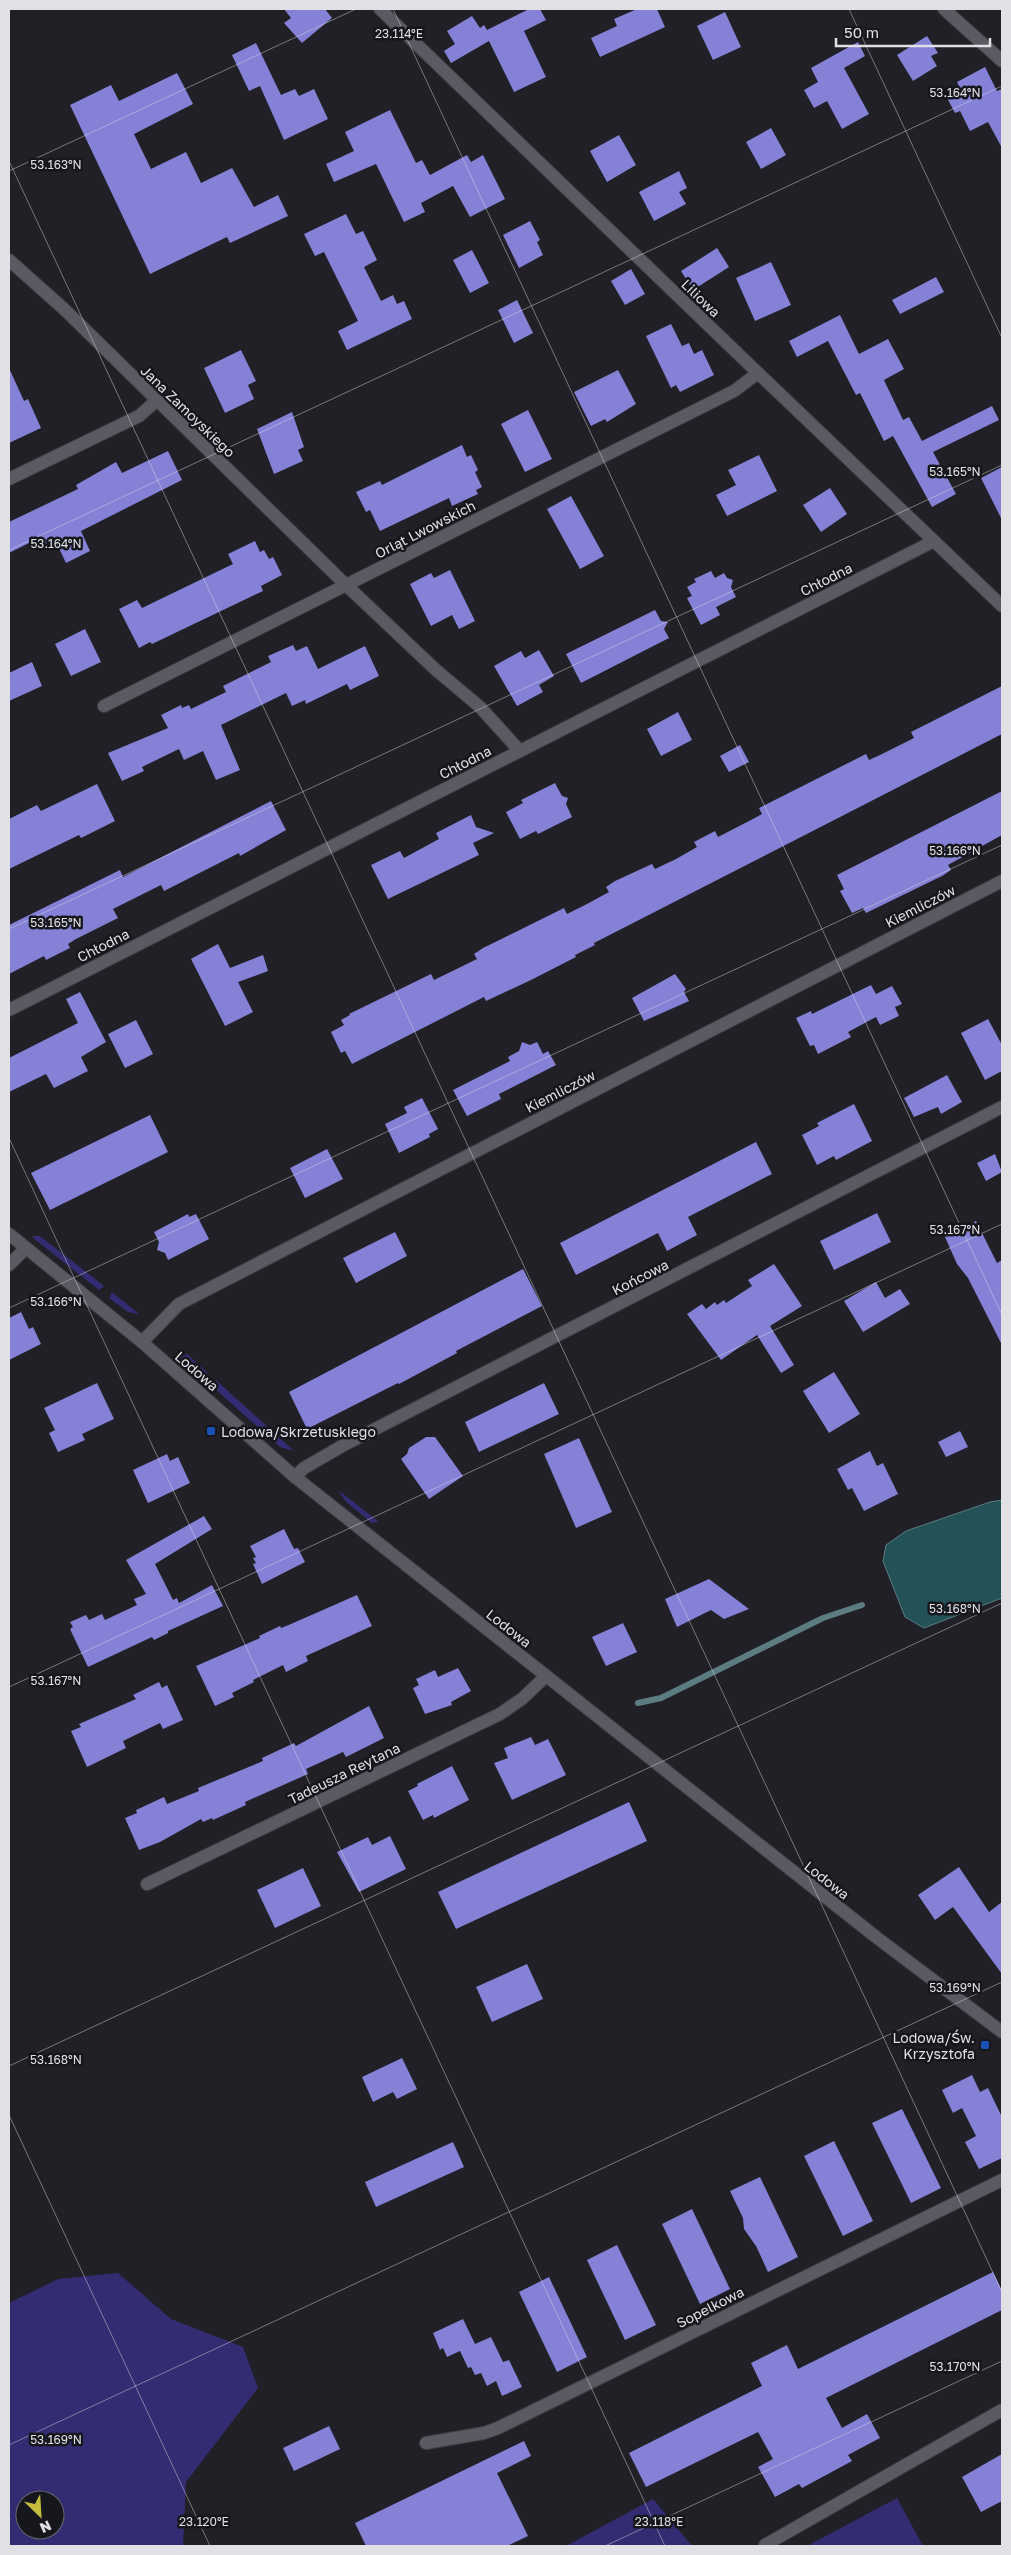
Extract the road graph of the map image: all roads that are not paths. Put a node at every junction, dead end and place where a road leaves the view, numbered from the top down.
1 (380, 9) edge
2 (944, 9) edge
3 (1002, 61) edge
4 (9, 260) edge
5 (758, 373) junction
6 (156, 401) junction
7 (9, 479) edge
8 (934, 541) junction
9 (346, 585) junction
10 (1002, 606) edge
11 (104, 706) dead end
12 (520, 751) junction
13 (1002, 881) edge
14 (9, 1010) edge
15 (1002, 1107) edge
16 (9, 1234) edge
17 (26, 1248) junction
18 (9, 1265) edge
19 (142, 1342) junction
20 (294, 1477) junction
21 (546, 1676) junction
22 (147, 1884) dead end
23 (1002, 2032) edge
24 (1002, 2180) edge
25 (1002, 2410) edge
26 (426, 2443) dead end
27 (765, 2545) dead end

1 - 5 street, Liliowa
2 - 3 street
4 - 6 street, Jana Zamoyskiego
5 - 8 street, Liliowa
5 - 9 street, Orląt Lwowskich
6 - 7 street
6 - 9 street, Jana Zamoyskiego
8 - 10 street, Liliowa
8 - 12 street, Chłodna
9 - 11 street, Orląt Lwowskich
9 - 12 street, Jana Zamoyskiego
12 - 14 street, Chłodna
13 - 19 street, Kiemliczów
15 - 20 street, Końcowa
16 - 17 street, Lodowa
17 - 18 street
17 - 19 street, Lodowa
19 - 20 street, Lodowa
20 - 21 street, Lodowa
21 - 22 street, Tadeusza Reytana
21 - 23 street, Lodowa
24 - 26 street, Sopelkowa
25 - 27 street

